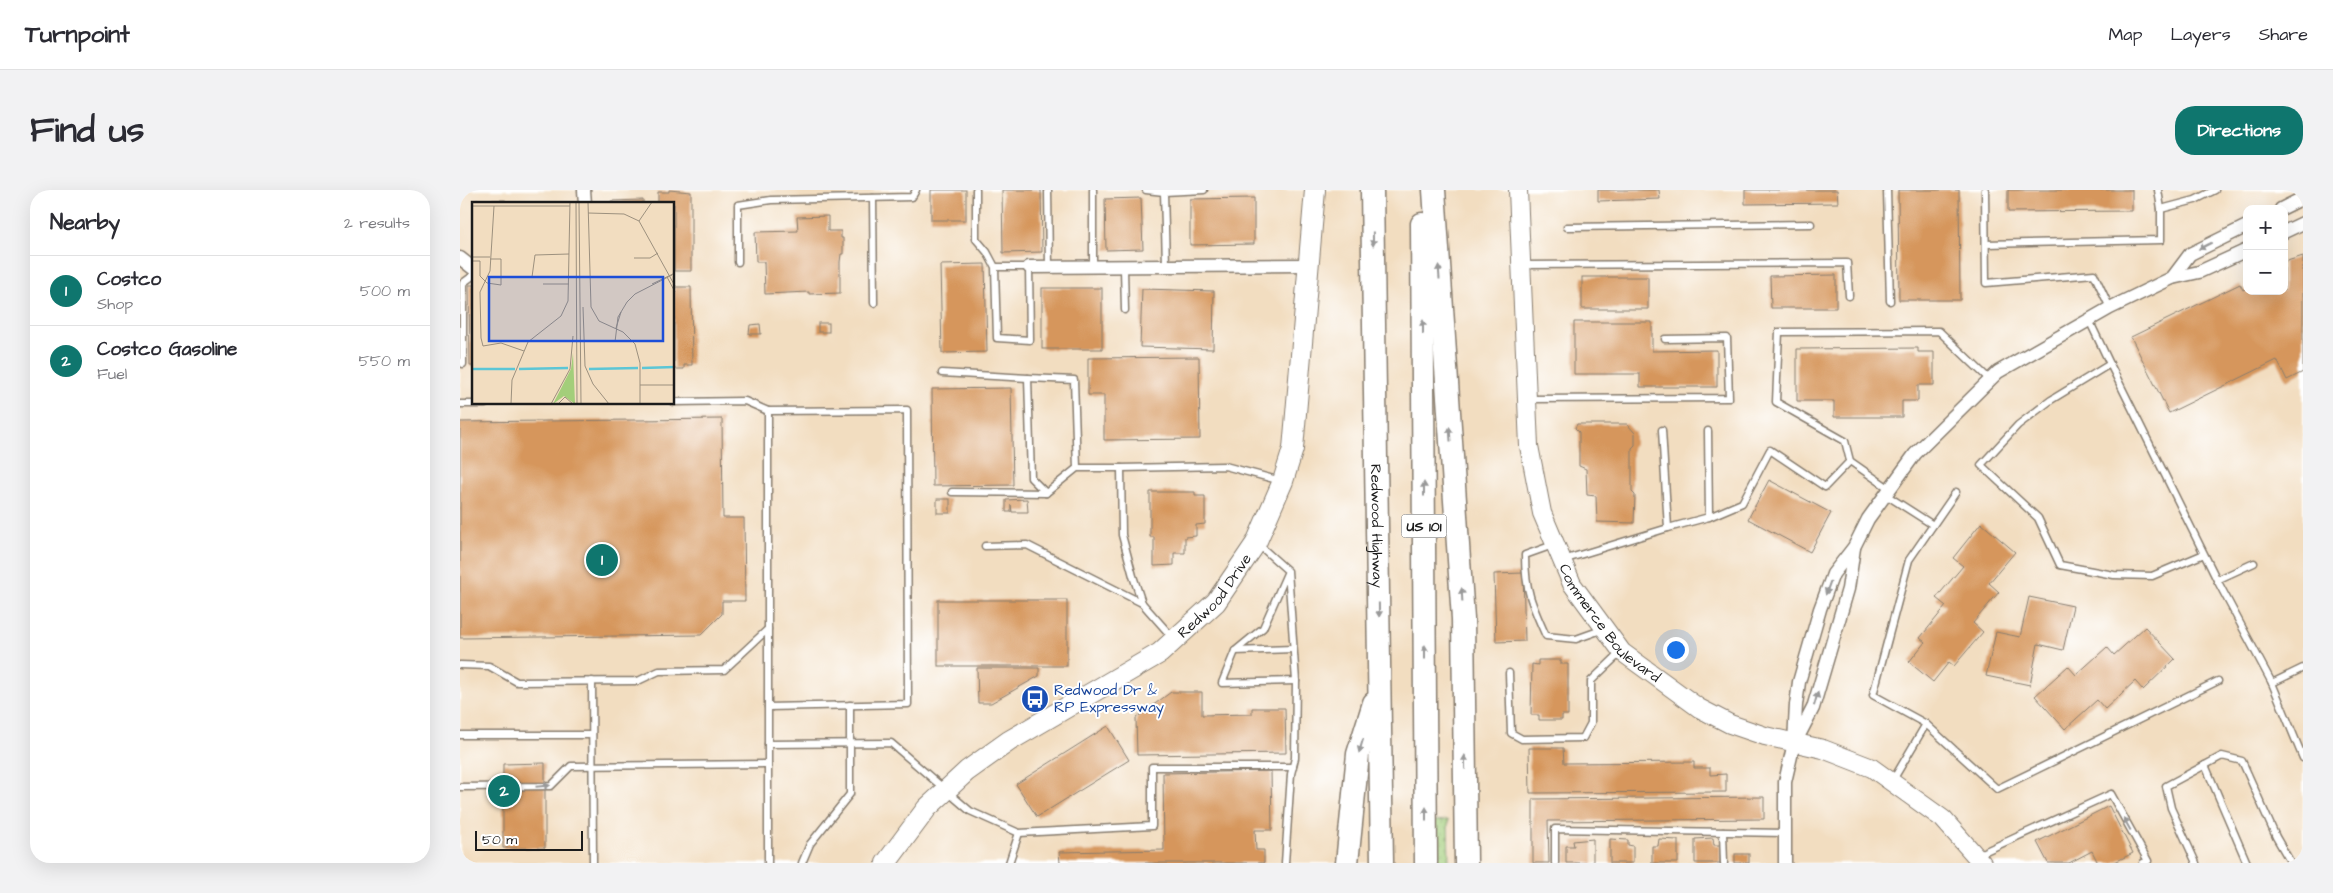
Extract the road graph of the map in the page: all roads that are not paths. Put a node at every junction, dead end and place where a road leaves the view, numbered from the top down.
1 (916, 190) edge
2 (976, 190) edge
3 (1048, 190) edge
4 (1093, 190) edge
5 (1146, 190) edge
6 (1204, 190) edge
7 (1315, 190) edge
8 (1372, 190) edge
9 (1422, 190) edge
10 (1434, 190) edge
11 (1518, 190) edge
12 (1887, 190) edge
13 (1985, 190) edge
14 (2158, 190) edge
15 (2214, 190) edge
16 (1164, 192) junction
17 (874, 198) junction
18 (2303, 198) edge
19 (2288, 206) edge
20 (2161, 209) junction
21 (2303, 223) edge
22 (1811, 224) dead end
23 (1567, 227) dead end
24 (2243, 228) edge
25 (2288, 230) edge
26 (1986, 244) junction
27 (2243, 252) edge
28 (460, 258) edge
29 (738, 262) dead end
30 (1166, 264) junction
31 (1308, 264) junction
32 (1521, 265) junction
33 (472, 267) edge
34 (995, 267) junction
35 (1029, 267) junction
36 (1049, 267) junction
37 (1093, 267) junction
38 (1124, 268) junction
39 (472, 276) edge
40 (2172, 278) junction
41 (1849, 296) dead end
42 (1890, 301) dead end
43 (874, 303) dead end
44 (2110, 308) junction
45 (1125, 310) dead end
46 (2089, 320) junction
47 (1665, 339) dead end
48 (463, 364) dead end
49 (2110, 364) junction
50 (942, 372) dead end
51 (1028, 378) junction
52 (1990, 380) junction
53 (1527, 399) junction
54 (675, 402) edge
55 (768, 411) junction
56 (1662, 430) dead end
57 (1708, 431) dead end
58 (1850, 461) junction
59 (1077, 468) junction
60 (1121, 468) junction
61 (1283, 481) junction
62 (952, 492) dead end
63 (1888, 492) junction
64 (1956, 492) dead end
65 (1046, 493) junction
66 (1709, 517) junction
67 (1934, 525) junction
68 (1668, 528) junction
69 (1256, 542) junction
70 (985, 546) dead end
71 (1854, 547) junction
72 (1558, 552) junction
73 (2204, 554) junction
74 (2254, 563) dead end
75 (1288, 571) junction
76 (2217, 580) junction
77 (1142, 603) junction
78 (1605, 628) junction
79 (768, 629) junction
80 (1175, 640) junction
81 (1293, 649) junction
82 (1235, 651) junction
83 (1622, 652) junction
84 (460, 666) edge
85 (2303, 668) edge
86 (1509, 673) dead end
87 (592, 681) junction
88 (1296, 681) junction
89 (2218, 681) dead end
90 (1381, 683) junction
91 (2272, 683) junction
92 (850, 705) junction
93 (768, 707) junction
94 (1926, 724) junction
95 (460, 735) edge
96 (592, 735) junction
97 (1794, 743) junction
98 (768, 744) junction
99 (850, 744) junction
100 (2303, 758) edge
101 (768, 764) junction
102 (2205, 765) junction
103 (593, 766) junction
104 (1293, 767) junction
105 (1892, 781) junction
106 (460, 787) edge
107 (947, 790) junction
108 (1723, 832) junction
109 (1018, 833) junction
110 (1785, 833) junction
111 (1979, 859) edge
112 (593, 863) edge
113 (768, 863) edge
114 (802, 863) edge
115 (886, 863) edge
116 (1009, 863) edge
117 (1285, 863) edge
118 (1346, 863) edge
119 (1382, 863) edge
120 (1426, 863) edge
121 (1466, 863) edge
122 (1555, 863) edge
123 (1724, 863) edge
124 (1786, 863) edge
125 (2143, 863) edge
126 (2196, 863) edge
127 (2247, 863) edge
128 (2290, 863) edge

1 - 17 lane
2 - 34 lane
3 - 36 lane
4 - 37 lane
5 - 16 lane
6 - 16 lane
7 - 31 main road, Redwood Drive
8 -> 90 highway, Redwood Highway
120 -> 9 highway, US 101
121 -> 10 highway
11 - 32 street, Commerce Boulevard
12 - 42 lane
13 - 26 lane
14 - 20 lane
15 - 20 lane
16 - 30 lane
17 - 29 lane
17 - 43 lane
18 - 19 street
20 - 26 lane
21 - 25 street
22 - 23 lane
24 -> 40 street
26 - 44 lane
27 - 40 street
28 - 33 street
30 - 31 street
30 - 38 street
31 - 61 main road, Redwood Drive
32 - 41 lane
32 - 53 street, Commerce Boulevard
34 - 35 lane
34 - 35 lane
35 - 36 street
36 - 37 street
37 - 38 street
38 - 45 lane
39 - 48 lane
40 - 44 street
44 - 46 street
46 - 49 lane
46 - 52 street
47 - 53 lane
49 - 73 lane
49 - 73 lane
50 - 51 lane
51 - 59 lane
51 - 65 lane
52 - 58 lane
52 - 63 street
53 - 72 street, Commerce Boulevard
54 - 55 lane
55 - 79 lane
55 - 92 lane
56 - 68 lane
57 - 66 lane
58 - 63 lane
58 - 66 lane
59 - 60 lane
59 - 65 lane
60 - 61 lane
60 - 77 lane
61 - 69 main road, Redwood Drive
62 - 65 lane
63 - 67 lane
63 - 71 street
64 - 67 lane
66 - 68 lane
67 - 94 lane
68 - 72 lane
69 - 75 lane
69 - 80 main road, Redwood Drive
70 - 77 lane
97 -> 71 street
71 -> 97 street
72 - 78 street, Commerce Boulevard
72 - 78 lane
73 - 76 lane
74 - 76 lane
75 - 81 lane
75 - 82 lane
76 - 91 lane
77 - 80 lane
78 - 83 street, Commerce Boulevard
79 - 87 lane
79 - 93 lane
80 - 107 main road, Redwood Drive
81 - 82 lane
81 - 88 lane
82 - 88 lane
83 - 86 lane
83 - 97 street, Commerce Boulevard
84 - 87 lane
85 - 91 lane
87 - 96 lane
88 - 104 lane
89 - 94 lane
90 -> 118 highway
90 - 119 highway, Redwood Highway
91 - 100 lane
92 - 93 lane
92 - 99 lane
93 - 98 lane
94 - 105 lane
95 - 96 lane
96 - 103 lane
97 - 105 street, Commerce Boulevard
97 - 110 street
98 - 99 lane
98 - 101 lane
99 - 107 lane
99 - 114 lane
101 - 103 lane
101 - 113 lane
102 - 126 lane
102 - 127 lane
102 - 128 lane
106 -> 103 lane
103 - 112 lane
104 - 109 lane
104 - 117 lane
105 - 111 street, Commerce Boulevard
107 - 109 lane
107 - 115 main road, Redwood Drive
108 - 110 lane
108 - 122 lane
108 - 123 lane
109 - 116 lane
110 - 124 street
125 -> 111 lane

